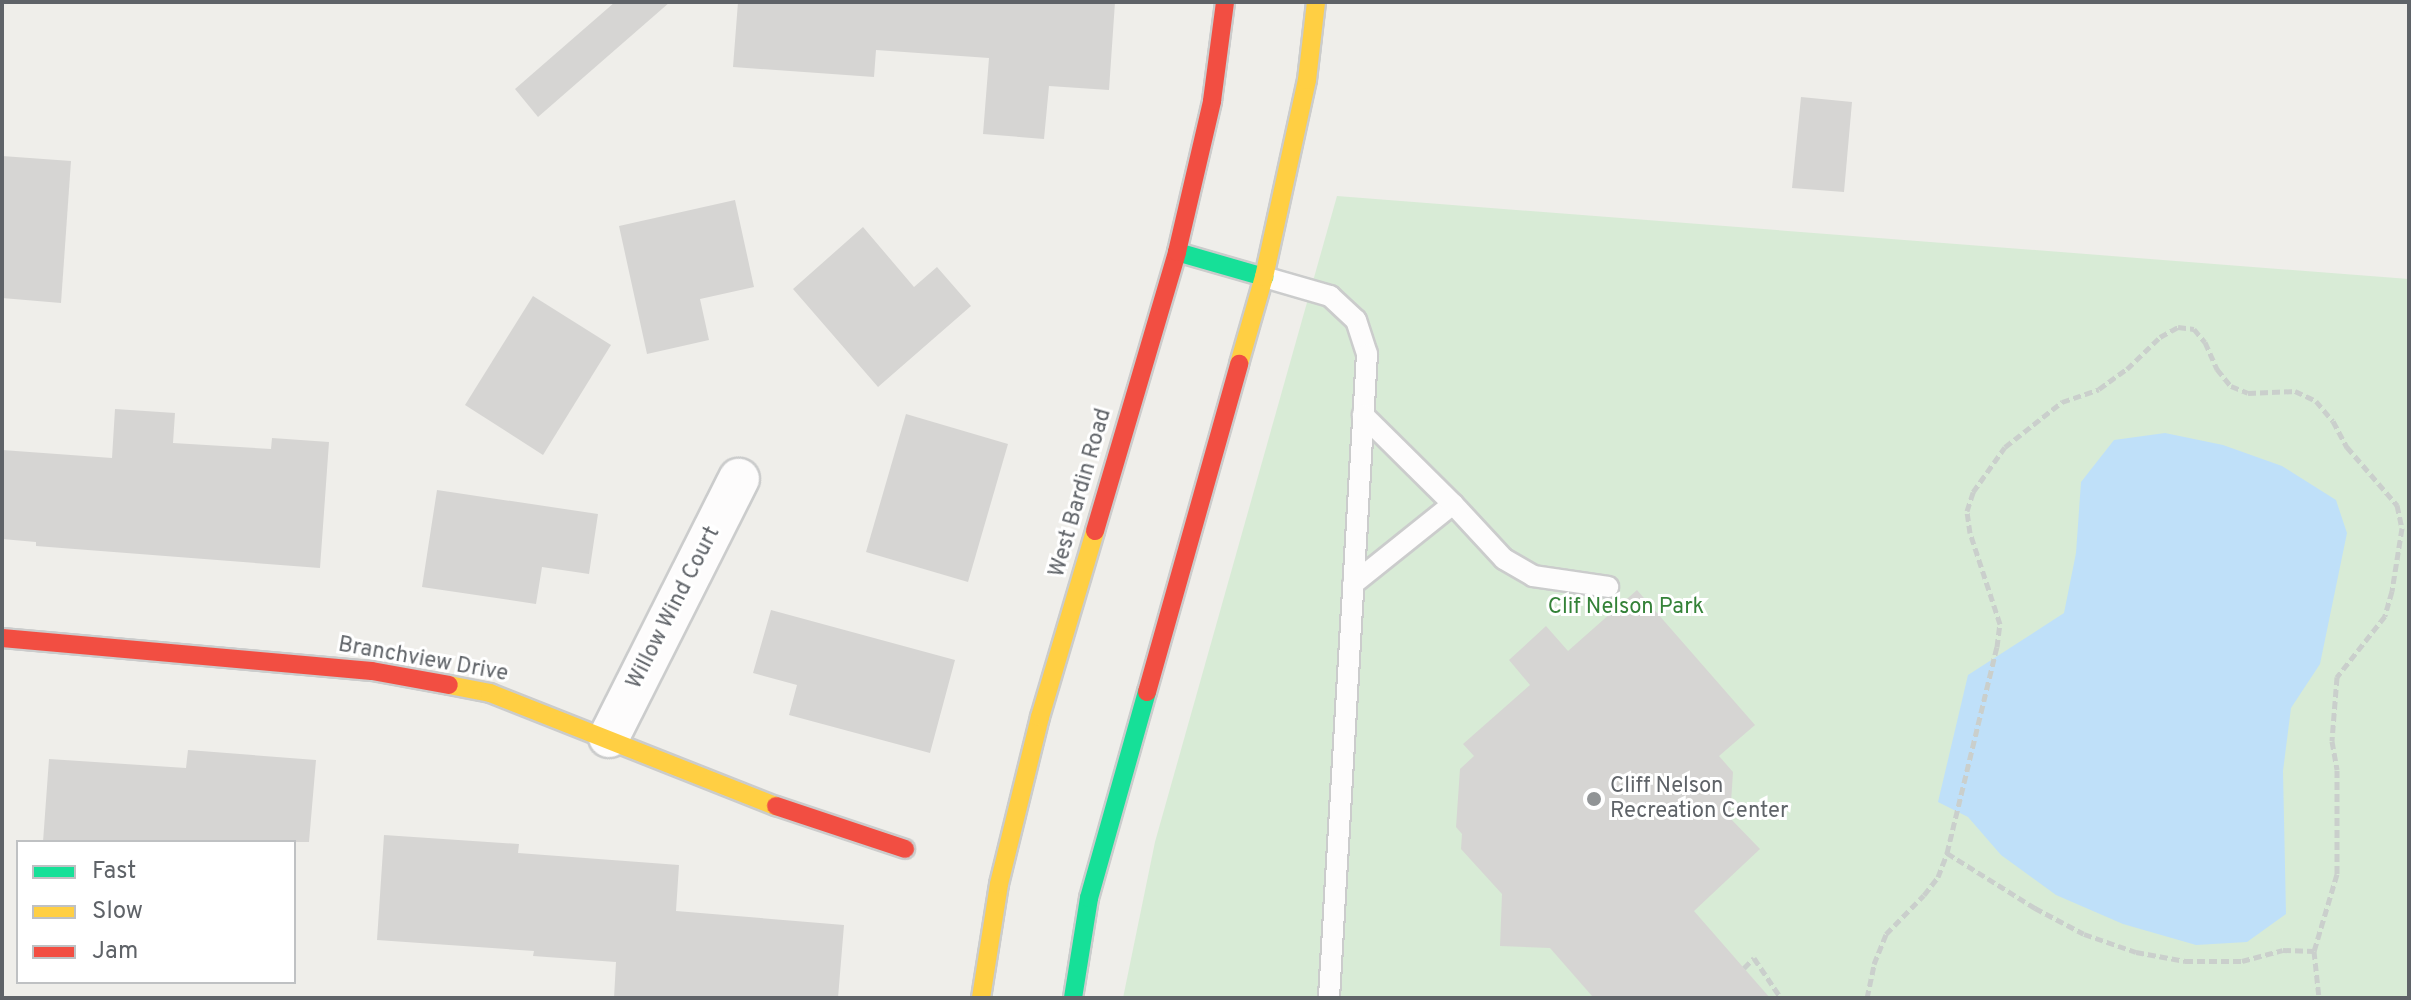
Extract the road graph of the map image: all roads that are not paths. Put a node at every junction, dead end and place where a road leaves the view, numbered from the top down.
1 (1225, 2) edge
2 (1316, 2) edge
3 (1177, 252) junction
4 (1264, 277) junction
5 (1363, 415) junction
6 (739, 479) dead end
7 (1453, 504) junction
8 (1353, 584) junction
9 (1608, 587) dead end
10 (2, 638) edge
11 (609, 737) junction
12 (905, 849) dead end
13 (981, 998) edge
14 (1073, 998) edge
15 (1329, 998) edge

1 - 3 street, West Bardin Road
2 - 4 street
3 - 4 street
3 - 13 street, West Bardin Road
4 - 5 lane
4 - 14 street
5 - 7 lane
5 - 8 lane
6 - 11 street, Willow Wind Court
7 - 8 lane
7 - 9 lane
8 - 15 lane
10 - 11 street, Branchview Drive
11 - 12 street, Branchview Drive

